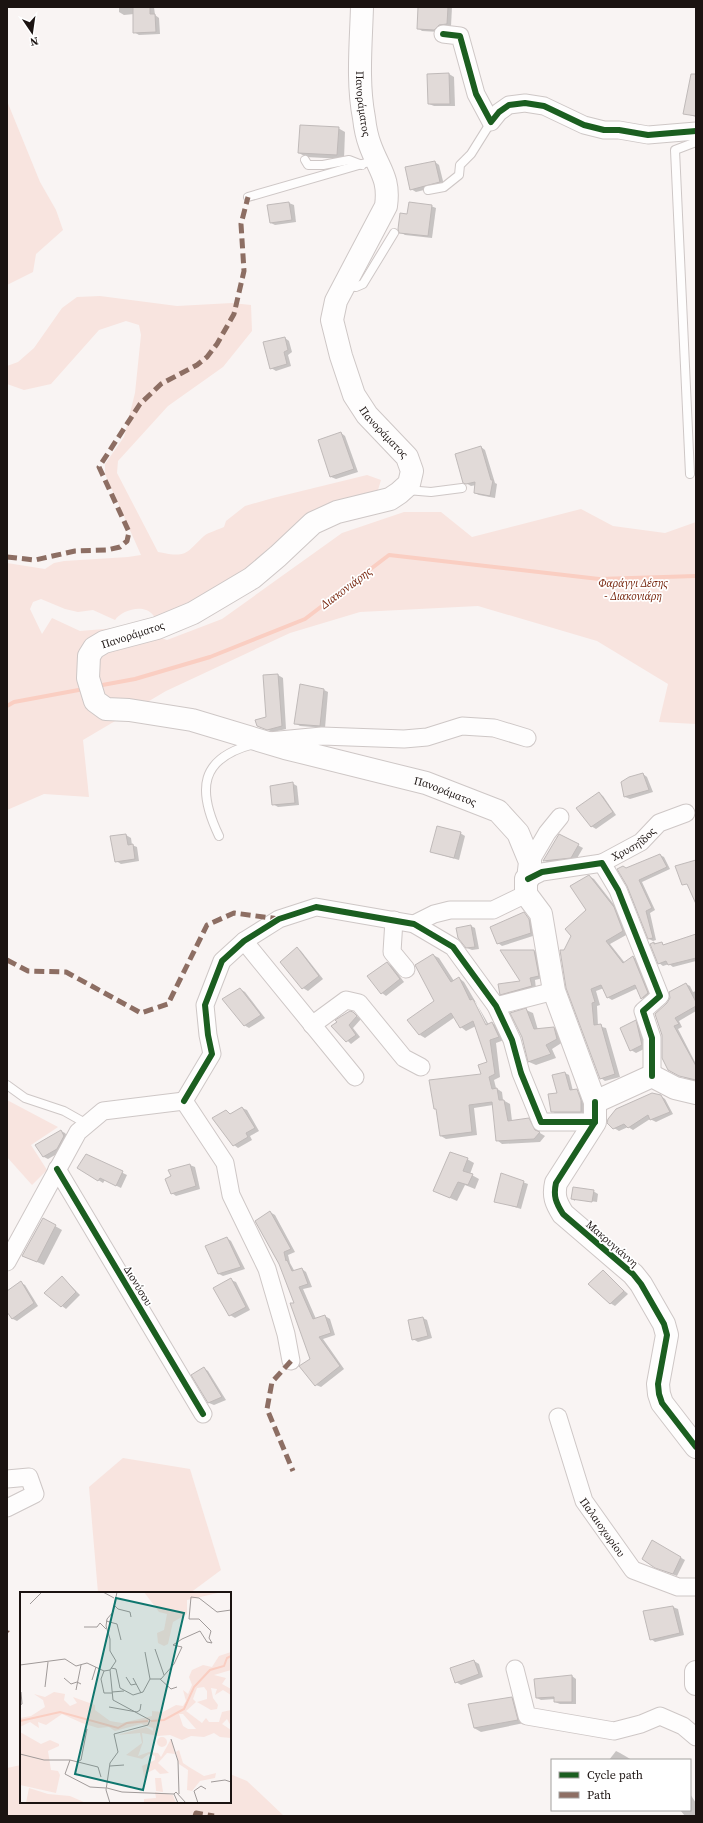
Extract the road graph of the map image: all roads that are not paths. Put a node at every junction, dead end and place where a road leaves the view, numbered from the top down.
1 (362, 7) edge
2 (443, 34) dead end
3 (491, 122) junction
4 (696, 131) edge
5 (696, 142) edge
6 (305, 160) dead end
7 (369, 162) junction
8 (428, 190) dead end
9 (248, 197) dead end
10 (394, 233) dead end
11 (344, 285) junction
12 (690, 474) dead end
13 (462, 488) dead end
14 (404, 490) junction
15 (527, 738) dead end
16 (265, 742) junction
17 (686, 813) dead end
18 (560, 817) dead end
19 (219, 836) dead end
20 (602, 863) junction
21 (528, 878) junction
22 (394, 920) junction
23 (414, 924) junction
24 (244, 941) junction
25 (406, 969) dead end
26 (554, 991) junction
27 (496, 1006) junction
28 (312, 1025) junction
29 (422, 1067) dead end
30 (652, 1076) junction
31 (355, 1077) dead end
32 (7, 1085) edge
33 (696, 1093) edge
34 (184, 1101) junction
35 (595, 1112) junction
36 (87, 1124) junction
37 (57, 1169) junction
38 (7, 1262) edge
39 (290, 1361) dead end
40 (203, 1414) dead end
41 (558, 1417) dead end
42 (696, 1447) edge
43 (7, 1479) edge
44 (7, 1508) edge
45 (696, 1587) edge
46 (514, 1669) dead end
47 (696, 1672) edge
48 (696, 1684) edge
49 (696, 1737) edge

1 - 7 main road, Πανοράματος
2 - 3 street
3 - 4 street
3 - 8 lane
5 - 12 lane
6 - 7 lane
7 - 9 lane
7 - 11 main road, Πανοράματος
10 - 11 lane
11 - 14 main road, Πανοράματος
13 - 14 lane
14 - 16 main road, Πανοράματος
15 - 16 street
16 - 19 lane
16 - 21 main road, Πανοράματος
17 - 20 street, Χρυσηΐδος
18 - 21 street
20 - 21 street, Χρυσηΐδος
20 - 30 street
21 - 23 street, Χρυσηΐδος
21 - 26 main road, Πανοράματος
22 - 23 street
22 - 24 street
22 - 25 street
23 - 27 street
24 - 28 street
24 - 34 street
26 - 27 street
26 - 35 main road, Πανοράματος
27 - 35 street
28 - 29 street
28 - 31 street
30 - 33 main road
30 - 35 main road
32 - 36 lane
34 - 36 street
34 - 39 street
35 - 42 main road, Μακρυγιάννη
36 - 37 street
37 - 38 street
37 - 40 street, Διονύσου
41 - 45 street, Παλαιοχωρίου
43 - 44 street
46 - 49 street
47 - 48 main road

